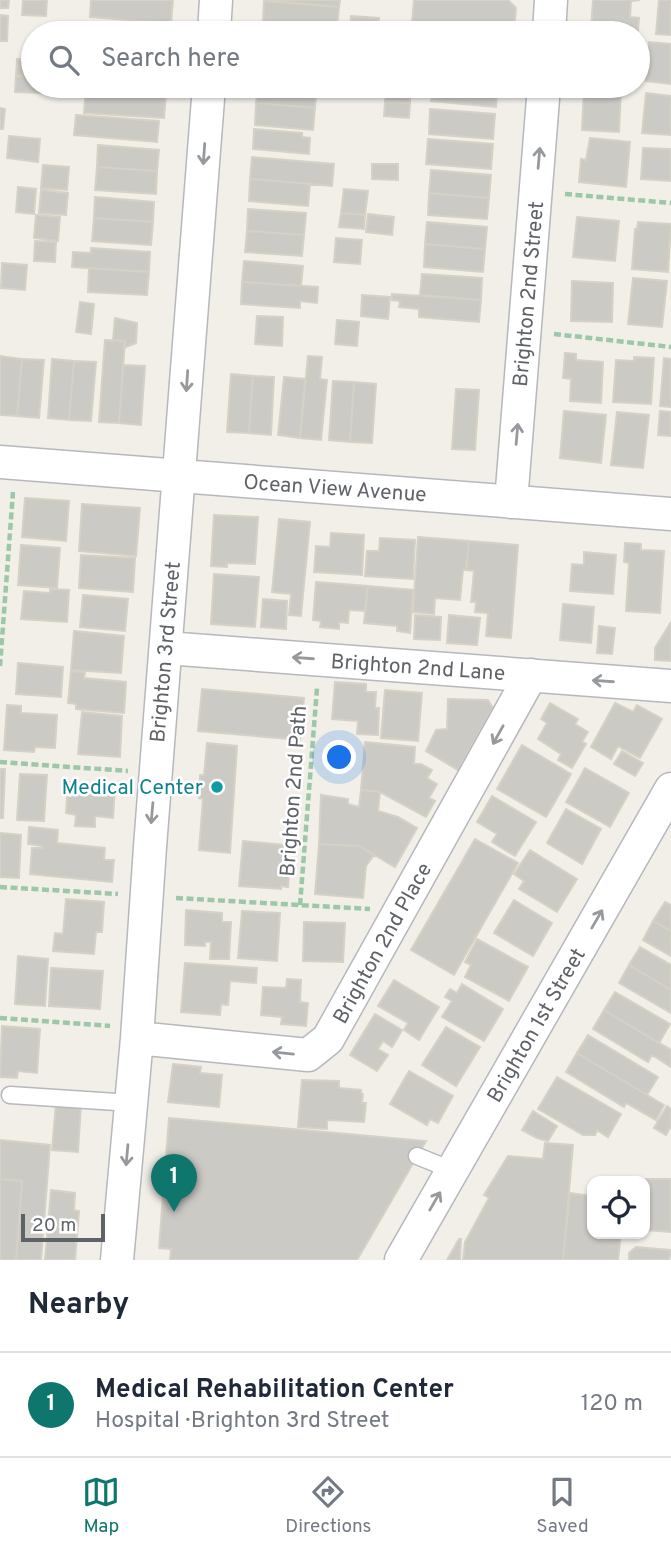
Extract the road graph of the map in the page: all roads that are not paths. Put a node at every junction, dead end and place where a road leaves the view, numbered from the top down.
1 (216, 0) edge
2 (551, 0) edge
3 (215, 21) edge
4 (549, 21) edge
5 (208, 98) edge
6 (543, 98) edge
7 (6, 475) edge
8 (179, 476) junction
9 (511, 502) junction
10 (671, 514) edge
11 (166, 648) junction
12 (531, 676) junction
13 (671, 686) edge
14 (671, 789) edge
15 (124, 1032) junction
16 (10, 1095) dead end
17 (132, 1103) junction
18 (416, 1156) dead end
19 (452, 1170) junction
20 (117, 1260) edge
21 (401, 1260) edge

1 - 3 street
2 - 4 street
5 -> 8 street, Brighton 3rd Street
9 -> 6 street, Brighton 2nd Street
7 - 8 street, Ocean View Avenue
8 - 9 street, Ocean View Avenue
8 - 11 street, Brighton 3rd Street
9 - 10 street, Ocean View Avenue
12 -> 11 street, Brighton 2nd Lane
11 -> 15 street, Brighton 3rd Street
13 -> 12 street, Brighton 2nd Lane
12 -> 15 street, Brighton 2nd Place
19 -> 14 street, Brighton 1st Street
15 - 17 street, Brighton 3rd Street
16 - 17 lane
17 -> 20 street, Brighton 3rd Street
18 - 19 lane
21 -> 19 street, Brighton 1st Street

